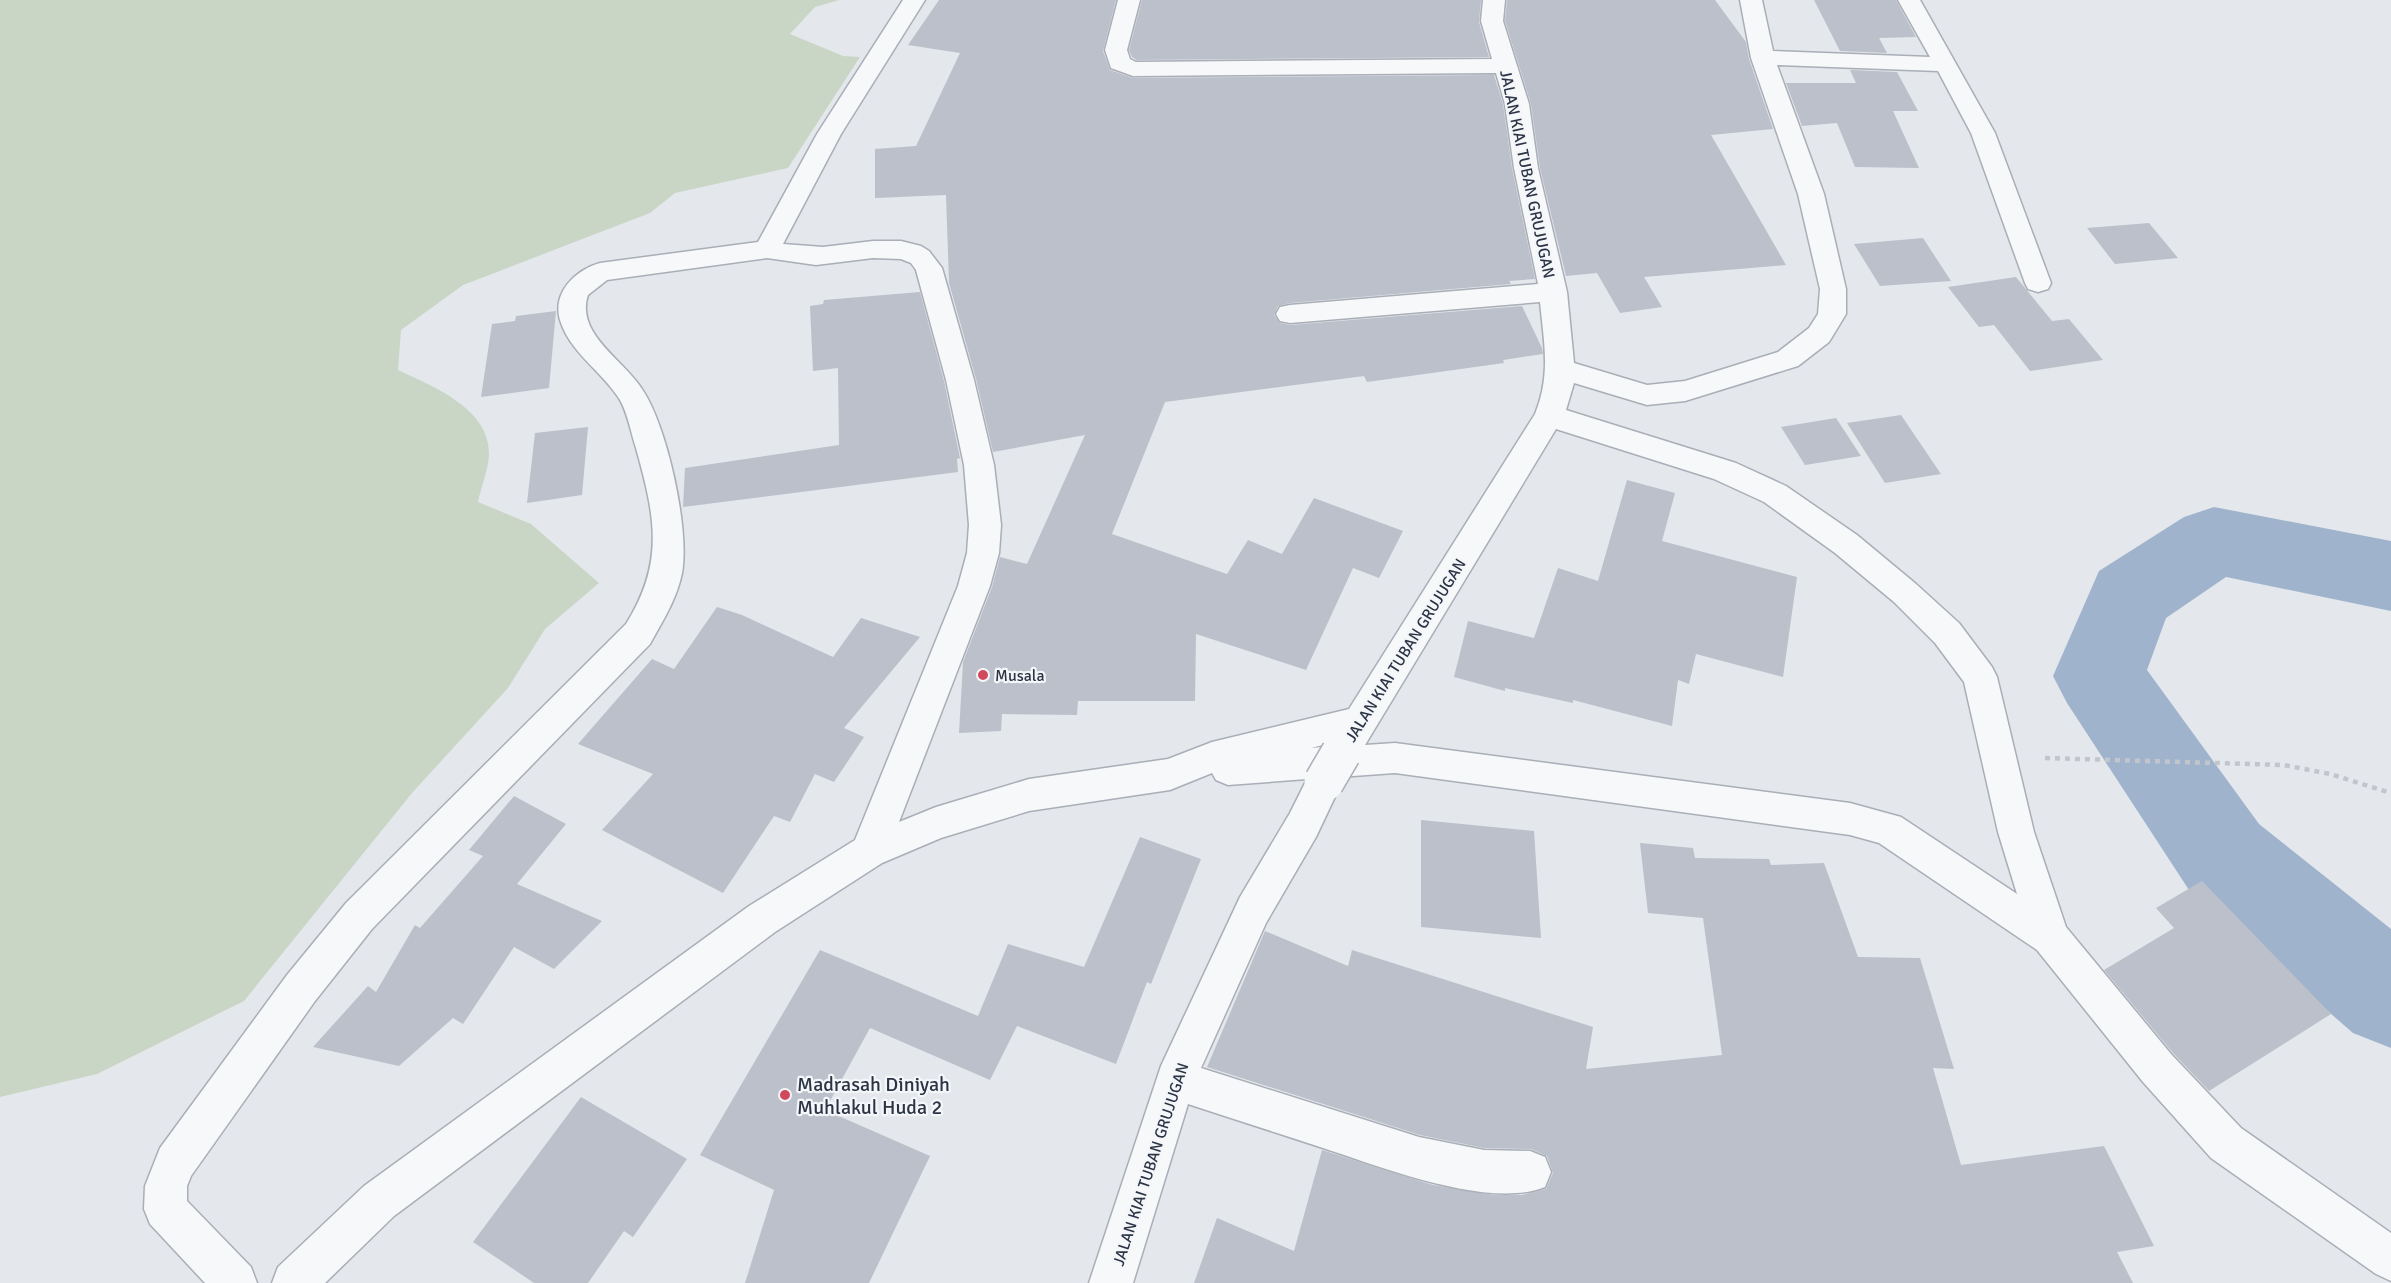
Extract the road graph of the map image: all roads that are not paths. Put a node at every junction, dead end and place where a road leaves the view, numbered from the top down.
1 (914, 0) edge
2 (1129, 0) edge
3 (1494, 0) edge
4 (1751, 0) edge
5 (1909, 0) edge
6 (1763, 58) junction
7 (1946, 64) junction
8 (1506, 66) junction
9 (767, 249) junction
10 (2038, 283) dead end
11 (1553, 292) junction
12 (1290, 314) dead end
13 (1561, 369) junction
14 (1549, 416) junction
15 (1353, 735) junction
16 (1170, 774) junction
17 (869, 851) junction
18 (2050, 937) junction
19 (1176, 1080) junction
20 (1530, 1172) dead end
21 (2391, 1259) edge
22 (234, 1283) edge
23 (294, 1283) edge
24 (1111, 1283) edge

1 - 9 street
2 - 8 street
3 - 8 street, JALAN KIAI TUBAN GRUJUGAN
4 - 6 street
5 - 7 street
6 - 7 street
6 - 13 street
7 - 10 street
8 - 11 street, JALAN KIAI TUBAN GRUJUGAN
9 - 17 street
9 - 22 street
11 - 12 street
11 - 13 street, JALAN KIAI TUBAN GRUJUGAN
13 - 14 street, JALAN KIAI TUBAN GRUJUGAN
14 - 15 street, JALAN KIAI TUBAN GRUJUGAN
14 - 18 street
15 - 16 street
15 - 19 street, JALAN KIAI TUBAN GRUJUGAN, bridge
16 - 17 street
16 - 18 street
17 - 23 street
18 - 21 street
19 - 20 street
19 - 24 street, JALAN KIAI TUBAN GRUJUGAN

